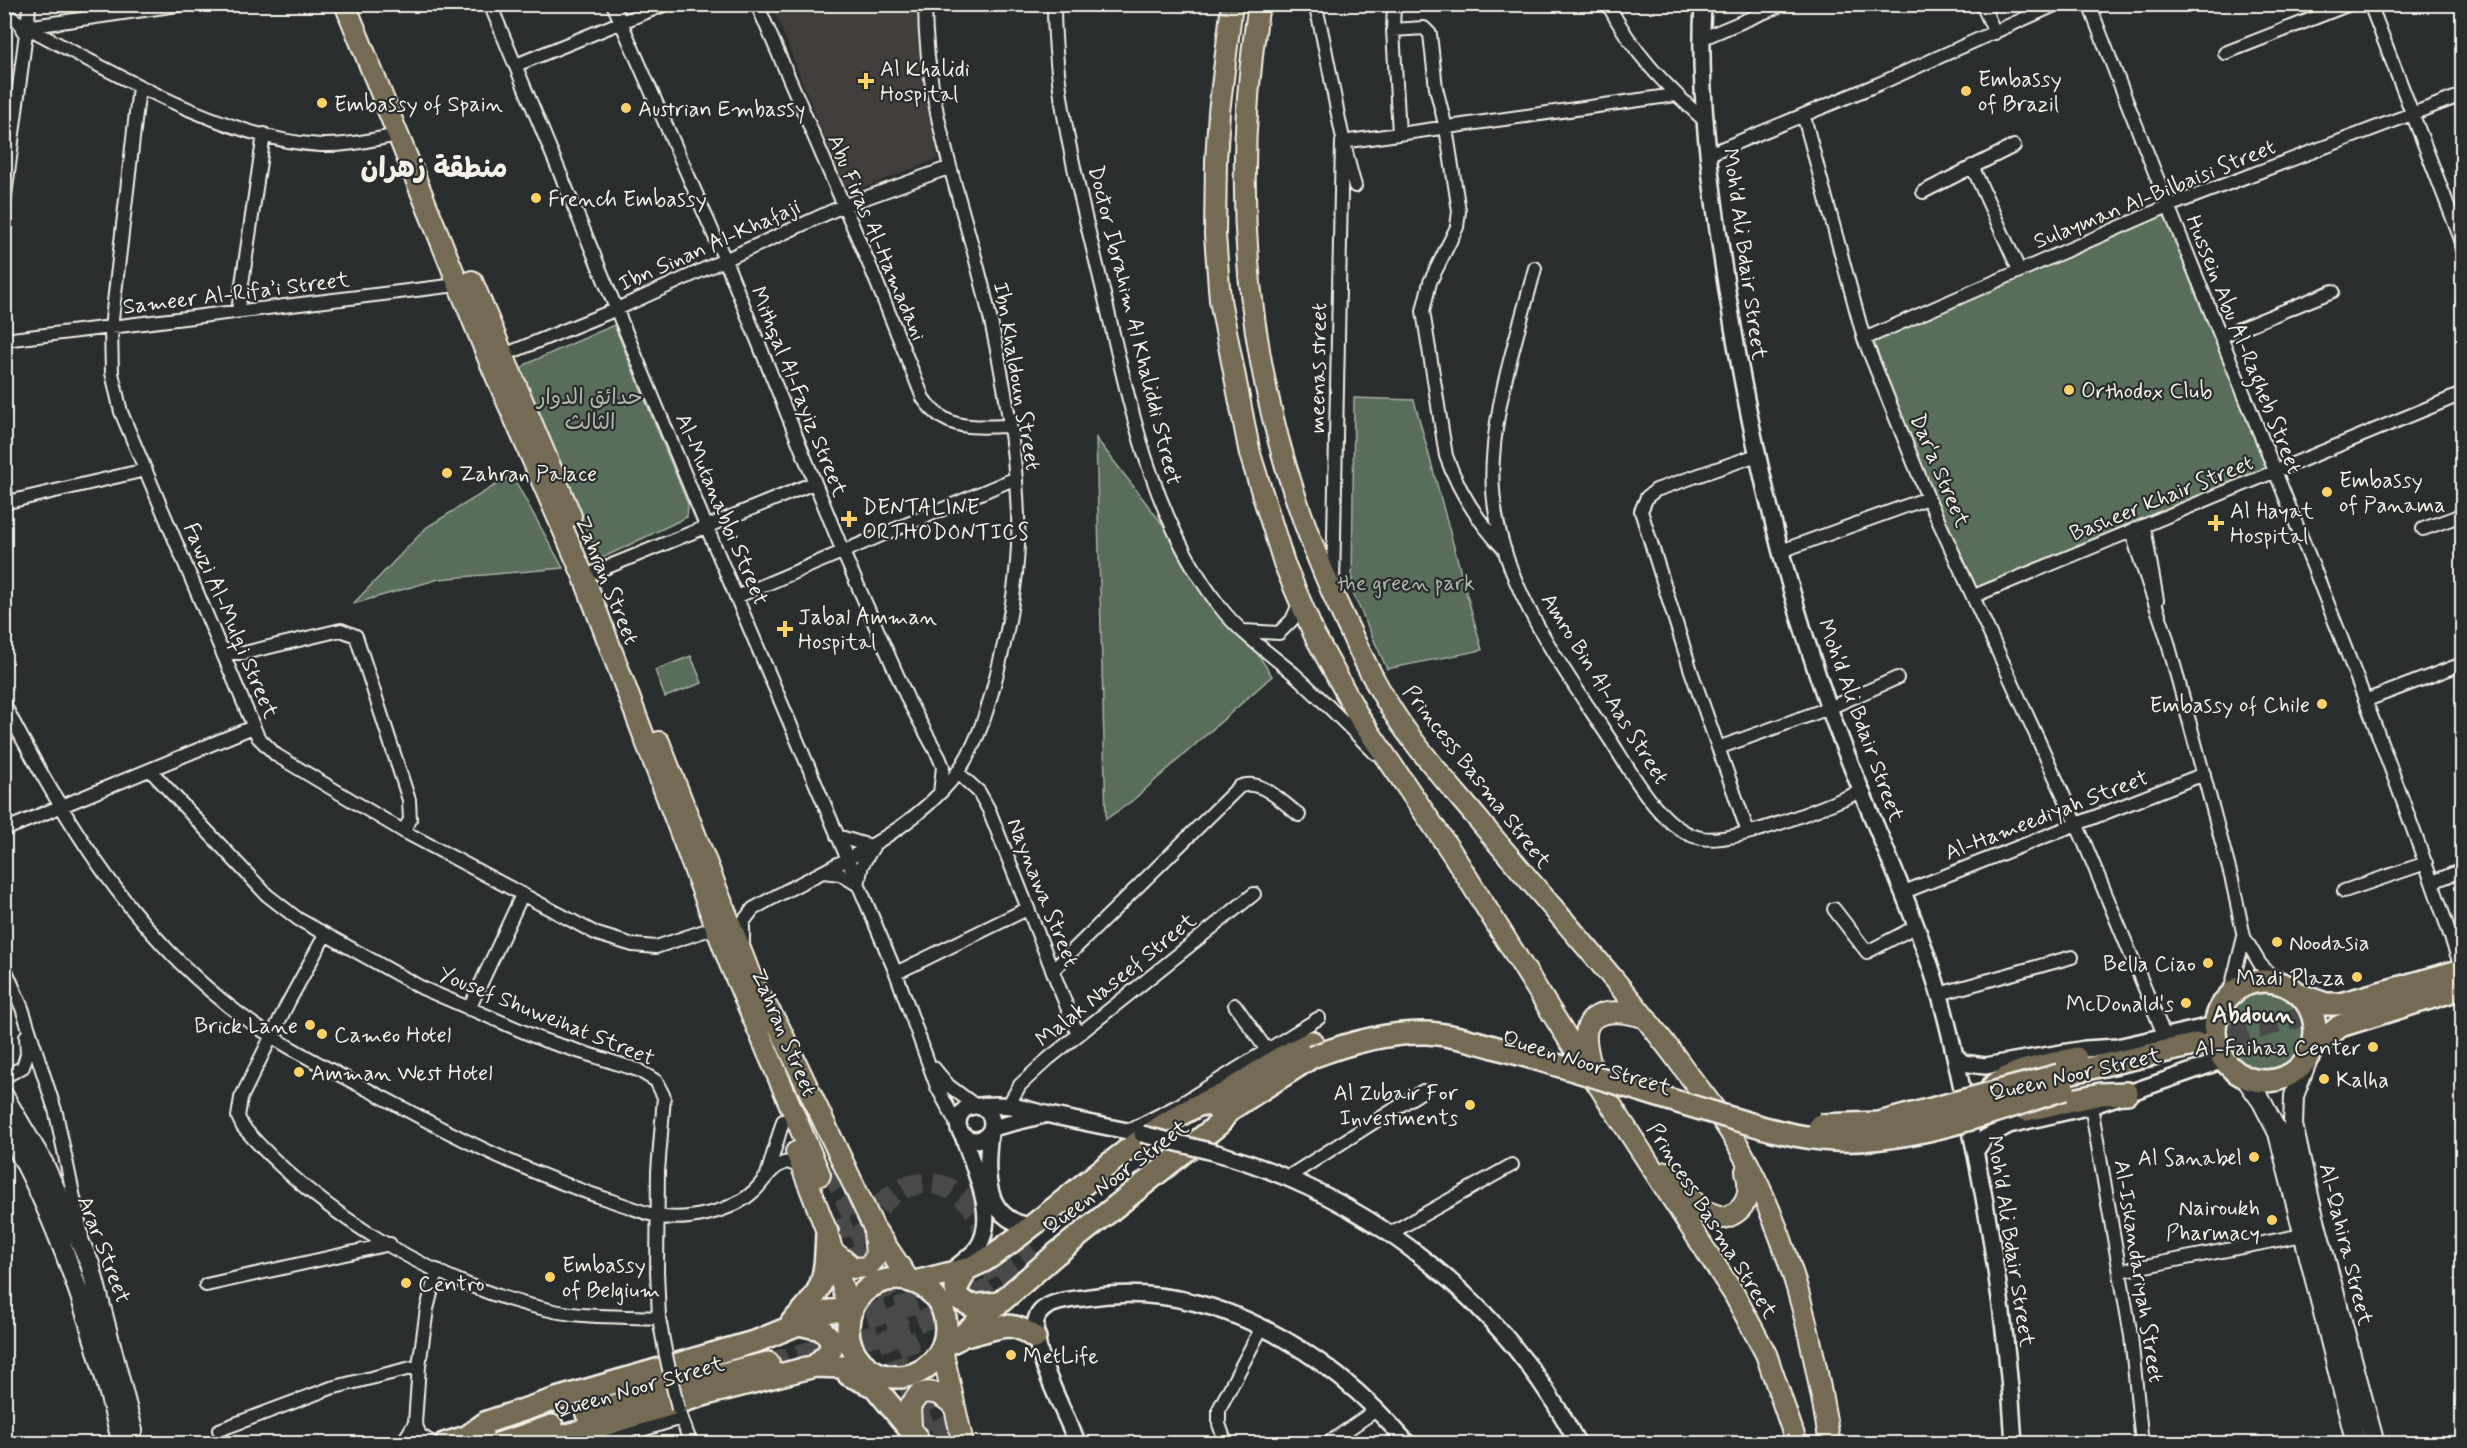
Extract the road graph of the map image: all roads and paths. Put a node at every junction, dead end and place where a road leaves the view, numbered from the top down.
1 (29, 4) edge
2 (185, 4) edge
3 (345, 4) edge
4 (356, 4) edge
5 (490, 4) edge
6 (613, 4) edge
7 (666, 4) edge
8 (757, 4) edge
9 (925, 4) edge
10 (1054, 4) edge
11 (1232, 4) edge
12 (1259, 4) edge
13 (1316, 4) edge
14 (1394, 4) edge
15 (1608, 4) edge
16 (1703, 4) edge
17 (1784, 4) edge
18 (1982, 4) edge
19 (2057, 4) edge
20 (2089, 4) edge
21 (2350, 4) edge
22 (2370, 4) edge
23 (4, 14) edge
24 (620, 21) junction
25 (28, 27) junction
26 (1393, 30) junction
27 (1995, 33) junction
28 (1701, 39) junction
29 (2226, 53) dead end
30 (516, 65) junction
31 (139, 87) junction
32 (1675, 95) junction
33 (2463, 95) edge
34 (2411, 115) junction
35 (1804, 117) junction
36 (1704, 120) junction
37 (1446, 128) junction
38 (264, 134) junction
39 (1400, 134) junction
40 (398, 135) junction
41 (1342, 142) junction
42 (2014, 146) dead end
43 (1709, 154) junction
44 (1972, 166) junction
45 (948, 168) junction
46 (1355, 186) dead end
47 (1923, 192) dead end
48 (4, 204) edge
49 (843, 206) junction
50 (2166, 207) junction
51 (2463, 242) edge
52 (725, 260) junction
53 (1535, 268) dead end
54 (2019, 270) junction
55 (466, 284) junction
56 (2333, 291) dead end
57 (618, 309) junction
58 (238, 311) junction
59 (111, 328) junction
60 (2222, 336) junction
61 (1864, 339) junction
62 (4, 340) edge
63 (496, 358) junction
64 (2463, 394) edge
65 (1008, 426) junction
66 (1757, 455) junction
67 (146, 470) junction
68 (2275, 473) junction
69 (1016, 478) junction
70 (4, 483) edge
71 (814, 483) junction
72 (1928, 498) junction
73 (6, 503) edge
74 (2463, 515) edge
75 (2145, 527) junction
76 (707, 528) junction
77 (2423, 529) dead end
78 (2132, 532) junction
79 (1505, 550) junction
80 (1781, 550) junction
81 (843, 552) junction
82 (595, 572) junction
83 (1333, 594) junction
84 (1974, 596) junction
85 (736, 597) junction
86 (1300, 602) junction
87 (2158, 607) junction
88 (1243, 630) junction
89 (220, 647) junction
90 (2463, 664) edge
91 (1897, 678) dead end
92 (2367, 700) junction
93 (4, 704) edge
94 (1829, 708) junction
95 (253, 727) junction
96 (1718, 748) junction
97 (150, 771) junction
98 (958, 773) junction
99 (2204, 774) junction
100 (1399, 778) junction
101 (1860, 792) junction
102 (939, 794) junction
103 (61, 809) junction
104 (1299, 815) dead end
105 (2077, 825) junction
106 (4, 830) edge
107 (403, 831) junction
108 (1748, 832) junction
109 (837, 836) junction
110 (873, 846) junction
111 (846, 860) junction
112 (2426, 863) junction
113 (2463, 870) edge
114 (821, 872) junction
115 (2433, 882) junction
116 (858, 885) junction
117 (2344, 891) dead end
118 (1904, 892) junction
119 (1254, 894) dead end
120 (522, 895) junction
121 (1027, 909) junction
122 (1834, 909) dead end
123 (716, 927) junction
124 (1915, 927) junction
125 (325, 935) junction
126 (2244, 937) junction
127 (2072, 957) dead end
128 (736, 961) junction
129 (4, 966) edge
130 (1053, 970) junction
131 (2462, 970) edge
132 (896, 973) junction
133 (2278, 983) junction
134 (2463, 988) edge
135 (757, 992) junction
136 (1939, 994) junction
137 (2300, 995) junction
138 (2229, 996) junction
139 (1235, 1005) dead end
140 (22, 1008) junction
141 (469, 1009) junction
142 (1319, 1018) dead end
143 (1646, 1018) junction
144 (2215, 1025) junction
145 (1078, 1035) junction
146 (271, 1036) junction
147 (2165, 1037) junction
148 (2117, 1047) junction
149 (1266, 1049) junction
150 (2200, 1049) tunnel mouth
151 (1312, 1050) junction
152 (2311, 1052) junction
153 (1954, 1055) junction
154 (2224, 1060) junction
155 (930, 1062) junction
156 (1592, 1073) junction
157 (2065, 1075) junction
158 (4, 1077) edge
159 (2245, 1077) junction
160 (1423, 1091) dead end
161 (2127, 1093) joint
162 (4, 1096) edge
163 (2096, 1100) junction
164 (1225, 1103) junction
165 (1010, 1104) junction
166 (978, 1106) junction
167 (2001, 1110) junction
168 (1047, 1114) junction
169 (2292, 1116) junction
170 (2271, 1119) junction
171 (783, 1121) junction
172 (4, 1124) edge
173 (991, 1130) junction
174 (1629, 1130) junction
175 (961, 1132) junction
176 (1135, 1133) junction
177 (1738, 1144) junction
178 (1976, 1152) junction
179 (1512, 1165) dead end
180 (818, 1171) junction
181 (767, 1176) junction
182 (1288, 1178) junction
183 (657, 1216) junction
184 (874, 1228) junction
185 (1389, 1234) junction
186 (2302, 1235) junction
187 (1033, 1240) junction
188 (830, 1242) junction
189 (82, 1244) junction
190 (390, 1244) junction
191 (437, 1270) junction
192 (958, 1271) junction
193 (2120, 1271) junction
194 (912, 1281) junction
195 (206, 1285) dead end
196 (999, 1303) junction
197 (852, 1308) junction
198 (659, 1318) junction
199 (1262, 1327) junction
200 (791, 1328) junction
201 (962, 1336) junction
202 (1035, 1338) junction
203 (943, 1348) junction
204 (418, 1366) junction
205 (805, 1368) junction
206 (873, 1370) junction
207 (954, 1406) junction
208 (1376, 1410) junction
209 (680, 1414) junction
210 (415, 1423) junction
211 (219, 1430) dead end
212 (915, 1435) edge
213 (468, 1437) junction
214 (402, 1443) edge
215 (434, 1443) edge
216 (444, 1443) edge
217 (498, 1443) edge
218 (537, 1443) edge
219 (596, 1443) edge
220 (691, 1443) edge
221 (963, 1443) edge
222 (1078, 1443) edge
223 (1226, 1443) edge
224 (1327, 1443) edge
225 (1408, 1443) edge
226 (1578, 1443) edge
227 (1797, 1443) edge
228 (1830, 1443) edge
229 (2014, 1443) edge
230 (2142, 1443) edge
231 (2356, 1443) edge
232 (2375, 1443) edge

1 - 25 street
2 - 25 street
3 - 40 main road, Zahran Street
4 - 55 main road, Zahran Street
5 - 30 street, Al-Mutanabbi Street
6 - 24 street, Mithqal Al-Fayiz Street
7 - 24 street
8 - 49 street, Abu Firas Al-Hamadani
9 - 45 street, Ibn Khaldoun Street
10 - 88 street, Doctor Ibrahim Al Khaliddi Street
11 - 86 main road, Princess Basma Street
12 - 83 main road, Princess Basma Street
13 - 41 street
14 - 26 street
15 - 32 street
16 - 28 street, Moh'd Ali Bdair Street
17 - 28 street
18 - 27 street
19 - 27 street
20 - 50 street, Hussein Abu Al-Ragheb Street
21 - 29 street
22 - 34 street
23 - 25 street
24 - 30 street
24 - 52 street, Mithqal Al-Fayiz Street
25 - 31 street
25 - 48 street
26 - 37 street
26 - 39 street
27 - 35 street
28 - 36 street, Moh'd Ali Bdair Street
30 - 57 street, Al-Mutanabbi Street
31 - 38 street
31 - 59 street, Fawzi Al-Mulqi Street
32 - 36 street
32 - 37 street
33 - 34 street, Sulayman Al-Bilbaisi Street
34 - 50 street, Sulayman Al-Bilbaisi Street
34 - 51 street
35 - 43 street
35 - 61 street, Dar'a Street
36 - 43 street, Moh'd Ali Bdair Street
37 - 39 street
37 - 79 street
38 - 40 street
38 - 58 street
39 - 41 street
40 - 55 main road, Zahran Street
41 - 46 street
41 - 83 street, meenas street
42 - 44 street
43 - 66 street, Moh'd Ali Bdair Street
44 - 47 street
44 - 54 street
45 - 49 street, Ibn Sinan Al-Khafaji
45 - 65 street, Ibn Khaldoun Street
49 - 52 street, Ibn Sinan Al-Khafaji
49 - 65 street, Abu Firas Al-Hamadani
50 - 54 street, Sulayman Al-Bilbaisi Street
50 - 60 street, Hussein Abu Al-Ragheb Street
52 - 57 street, Ibn Sinan Al-Khafaji
52 - 71 street, Mithqal Al-Fayiz Street
53 - 79 street, Amro Bin Al-Aas Street
54 - 61 street, Sulayman Al-Bilbaisi Street
55 - 58 street, Sameer Al-Rifa’i Street
55 - 63 main road, Zahran Street
56 - 60 street
57 - 63 street, Ibn Sinan Al-Khafaji
57 - 76 street, Al-Mutanabbi Street
58 - 59 street, Sameer Al-Rifa’i Street
59 - 62 street, Sameer Al-Rifa’i Street
59 - 67 street, Fawzi Al-Mulqi Street
60 - 68 street, Hussein Abu Al-Ragheb Street
61 - 72 street, Dar'a Street
63 - 82 main road, Zahran Street
63 - 123 main road, Zahran Street
64 - 68 street, Basheer Khair Street
65 - 69 street, Ibn Khaldoun Street
66 - 80 street, Moh'd Ali Bdair Street
66 - 96 street
67 - 73 street
67 - 89 street, Fawzi Al-Mulqi Street
68 - 75 street, Basheer Khair Street
68 - 92 street, Hussein Abu Al-Ragheb Street
69 - 81 street
69 - 98 street, Ibn Khaldoun Street
70 - 73 street
71 - 76 street
71 - 81 street, Mithqal Al-Fayiz Street
72 - 80 street
72 - 84 street, Dar'a Street
74 - 77 street
75 - 78 street, Basheer Khair Street
75 - 87 street
76 - 82 street
76 - 85 street, Al-Mutanabbi Street
78 - 84 street, Basheer Khair Street
78 - 87 street
79 - 108 street, Amro Bin Al-Aas Street
80 - 94 street, Moh'd Ali Bdair Street
81 - 85 street
81 - 102 street, Mithqal Al-Fayiz Street
82 - 128 main road, Zahran Street
83 - 143 main road, Princess Basma Street
84 - 105 street, Dar'a Street
85 - 109 street, Al-Mutanabbi Street
86 - 88 street
86 - 100 main road, Princess Basma Street
87 - 99 street
88 - 100 street, Doctor Ibrahim Al Khaliddi Street
89 - 95 street, Fawzi Al-Mulqi Street
89 - 107 street
90 - 92 street
91 - 94 street
92 - 112 street, Hussein Abu Al-Ragheb Street
93 - 103 street
94 - 96 street
94 - 101 street, Moh'd Ali Bdair Street
95 - 97 street
95 - 107 street, Fawzi Al-Mulqi Street
96 - 108 street
97 - 103 street
97 - 125 street, Yousef Shuweihat Street
98 - 102 street, Ibn Khaldoun Street
98 - 121 street, Naynawa Street
99 - 105 street, Al-Hameediyah Street
99 - 126 street
100 - 156 main road, Princess Basma Street
101 - 108 street, Amro Bin Al-Aas Street
101 - 118 street, Moh'd Ali Bdair Street
102 - 110 street, Ibn Khaldoun Street
103 - 106 street
103 - 146 street
104 - 130 street
105 - 118 street, Al-Hameediyah Street
105 - 147 street, Dar'a Street
107 - 120 street, Fawzi Al-Mulqi Street
109 - 110 street
109 - 111 street, Al-Mutanabbi Street
110 - 111 street, Ibn Khaldoun Street
110 - 116 street
111 - 114 street, Ibn Khaldoun Street
111 - 116 street, Al-Mutanabbi Street
112 - 115 street, Hussein Abu Al-Ragheb Street
112 - 117 street
113 - 115 street
114 - 116 street
114 - 128 street, Ibn Khaldoun Street
115 - 131 street, Hussein Abu Al-Ragheb Street
116 - 132 street, Al-Mutanabbi Street
118 - 124 street, Moh'd Ali Bdair Street
119 - 145 street, Malak Naseef Street
120 - 123 street, Fawzi Al-Mulqi Street
120 - 141 street
121 - 130 street, Naynawa Street
121 - 132 street
122 - 124 street
123 - 128 main road, Zahran Street
124 - 136 street, Moh'd Ali Bdair Street
125 - 141 street, Yousef Shuweihat Street
125 - 146 street
126 - 133 street
126 - 138 street
127 - 136 street
128 - 135 main road, Zahran Street
128 - 171 main road
128 - 180 main road, Zahran Street
129 - 140 street
130 - 145 street, Naynawa Street
131 - 137 highway
132 - 155 street, Al-Mutanabbi Street
133 - 137 highway
133 - 138 highway
134 - 152 highway
135 - 180 main road, Zahran Street
135 - 184 main road
136 - 153 street, Moh'd Ali Bdair Street
137 - 152 highway
138 - 144 highway
139 - 149 street
140 - 158 street
140 - 189 street
141 - 183 street, Yousef Shuweihat Street
142 - 149 street
143 - 156 main road
143 - 177 main road, Princess Basma Street
144 - 147 street, Queen Noor Street
144 - 154 highway
145 - 165 street, Malak Naseef Street
146 - 183 street
146 - 190 street
147 - 148 street, Queen Noor Street
148 - 153 street, Queen Noor Street
148 - 157 highway
149 - 176 street
150 - 157 highway, Queen Noor Street
151 - 157 highway, Queen Noor Street, bridge
151 - 164 highway, Queen Noor Street
151 - 167 highway, Queen Noor Street, bridge
152 - 159 highway
152 - 169 main road, Al-Qahira Street
153 - 178 street, Moh'd Ali Bdair Street
154 - 159 highway
154 - 161 street, Queen Noor Street
155 - 166 street
155 - 175 street
156 - 174 main road, Princess Basma Street
157 - 167 highway, Queen Noor Street, bridge
159 - 170 main road, Al-Qahira Street
160 - 182 street
161 - 163 highway
162 - 189 main road, Arar Street
163 - 167 highway
163 - 178 street, Queen Noor Street
163 - 193 street, Al-Iskandariyah Street
164 - 187 highway
164 - 196 highway
165 - 166 street
165 - 168 street
166 - 173 street
166 - 175 street
168 - 173 street
168 - 176 street
169 - 170 main road
169 - 232 main road, Al-Qahira Street
170 - 186 main road, Al-Qahira Street
171 - 180 main road
171 - 181 street
172 - 189 main road, Arar Street
173 - 175 street
173 - 187 street
174 - 177 main road
174 - 227 main road, Princess Basma Street
175 - 192 street
176 - 182 street, bridge
177 - 228 main road, Princess Basma Street
178 - 229 street, Moh'd Ali Bdair Street
179 - 185 street
180 - 181 street
180 - 188 main road
181 - 183 street
182 - 185 street
183 - 198 street, Yousef Shuweihat Street
184 - 188 main road
184 - 194 main road
185 - 226 street
186 - 193 street
186 - 231 main road, Al-Qahira Street
187 - 192 highway
188 - 197 main road
188 - 200 highway
190 - 191 street
190 - 195 street
191 - 198 street
191 - 204 street
192 - 194 highway
192 - 196 highway
193 - 230 street, Al-Iskandariyah Street
194 - 197 highway
194 - 203 highway
196 - 201 highway
197 - 200 highway
197 - 206 highway
198 - 209 street, Yousef Shuweihat Street, bridge
199 - 202 street
199 - 208 street
199 - 223 street
200 - 205 highway
200 - 213 highway
201 - 202 highway
201 - 203 highway
202 - 222 street
203 - 206 highway
203 - 207 main road
204 - 210 street
204 - 211 street
205 - 206 highway
205 - 212 highway
205 - 218 highway
206 - 212 main road
207 - 212 main road
207 - 221 main road
208 - 224 street
208 - 225 street
209 - 219 street
209 - 220 street, Yousef Shuweihat Street
210 - 214 street
210 - 215 street
213 - 216 highway, Queen Noor Street
213 - 217 highway, Queen Noor Street

